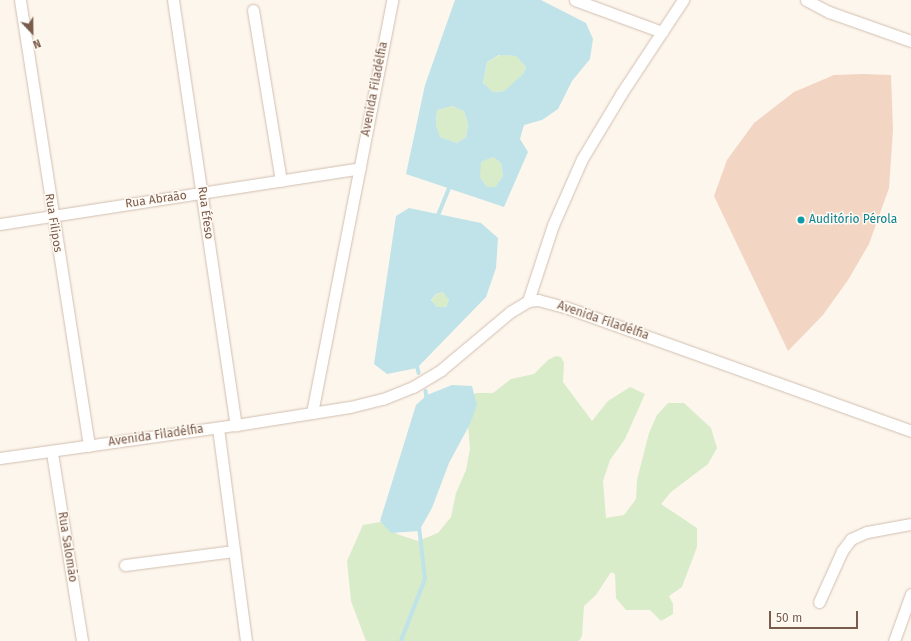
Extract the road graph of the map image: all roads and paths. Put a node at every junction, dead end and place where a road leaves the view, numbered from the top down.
1 (20, 0) edge
2 (173, 0) edge
3 (392, 0) edge
4 (575, 0) edge
5 (683, 0) edge
6 (806, 0) edge
7 (253, 10) dead end
8 (662, 32) junction
9 (911, 41) edge
10 (360, 168) junction
11 (281, 181) junction
12 (202, 194) junction
13 (52, 216) junction
14 (0, 224) edge
15 (528, 301) junction
16 (312, 413) junction
17 (236, 425) junction
18 (218, 428) junction
19 (911, 431) edge
20 (89, 446) junction
21 (52, 453) junction
22 (0, 458) edge
23 (911, 524) edge
24 (234, 551) junction
25 (125, 566) dead end
26 (911, 594) edge
27 (819, 602) dead end
28 (82, 641) edge
29 (246, 641) edge
30 (894, 641) edge

1 - 13 street, Rua Filipos
2 - 12 street, Rua Éfeso
3 - 10 street, Avenida Filadélfia
4 - 8 street
5 - 8 street
6 - 9 street
7 - 11 street
8 - 15 street
10 - 11 street, Rua Abraão
10 - 16 street, Avenida Filadélfia
11 - 12 street, Rua Abraão
12 - 13 street, Rua Abraão
12 - 17 street, Rua Éfeso
13 - 14 street, Rua Abraão
13 - 20 street, Rua Filipos
15 - 16 street, Avenida Filadélfia
15 - 19 street, Avenida Filadélfia
16 - 17 street, Avenida Filadélfia
17 - 18 street, Avenida Filadélfia
18 - 20 street, Avenida Filadélfia
18 - 24 street
20 - 21 street, Avenida Filadélfia
21 - 22 street, Avenida Filadélfia
21 - 28 street, Rua Salomão
23 - 27 street
24 - 25 street
24 - 29 street
26 - 30 street

